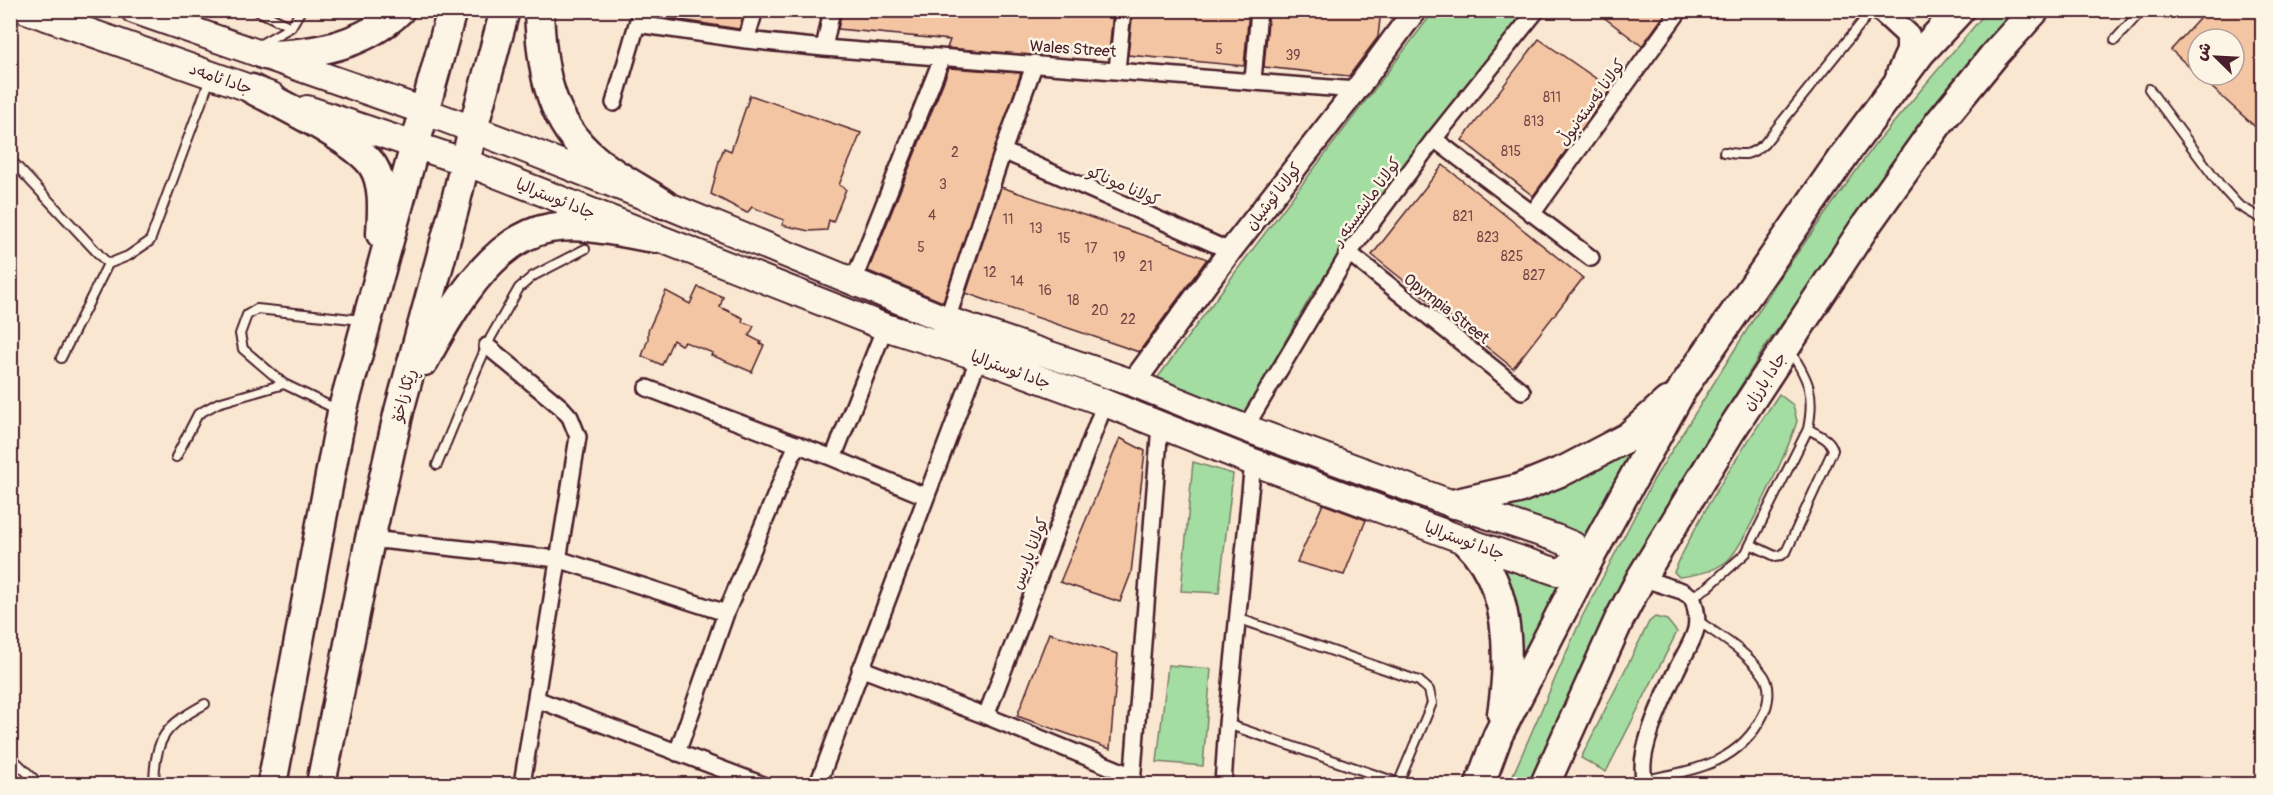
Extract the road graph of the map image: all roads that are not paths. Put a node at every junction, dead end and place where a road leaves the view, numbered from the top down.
1 (26, 10) edge
2 (134, 10) edge
3 (256, 10) edge
4 (301, 10) edge
5 (400, 10) edge
6 (452, 10) edge
7 (505, 10) edge
8 (540, 10) edge
9 (755, 10) edge
10 (832, 10) edge
11 (1123, 10) edge
12 (1259, 10) edge
13 (1398, 10) edge
14 (1415, 10) edge
15 (1537, 10) edge
16 (1680, 10) edge
17 (1872, 10) edge
18 (1881, 10) edge
19 (2035, 10) edge
20 (2142, 10) edge
21 (1960, 11) edge
22 (639, 17) edge
23 (291, 27) junction
24 (1396, 34) junction
25 (1908, 35) junction
26 (746, 40) junction
27 (2115, 40) dead end
28 (824, 48) junction
29 (257, 53) junction
30 (942, 58) junction
31 (1035, 63) junction
32 (1117, 70) junction
33 (212, 75) junction
34 (1253, 81) junction
35 (252, 89) junction
36 (2149, 89) dead end
37 (1356, 90) junction
38 (614, 103) dead end
39 (424, 111) junction
40 (472, 129) junction
41 (1861, 132) junction
42 (1434, 139) junction
43 (415, 146) junction
44 (1003, 151) junction
45 (1724, 152) dead end
46 (10, 159) edge
47 (465, 162) junction
48 (664, 204) junction
49 (1532, 214) junction
50 (2262, 219) edge
51 (655, 238) junction
52 (585, 249) dead end
53 (1230, 251) junction
54 (1349, 253) junction
55 (1591, 258) dead end
56 (108, 264) junction
57 (853, 282) junction
58 (375, 291) junction
59 (367, 320) junction
60 (947, 320) junction
61 (885, 327) junction
62 (487, 346) junction
63 (1787, 346) junction
64 (978, 357) junction
65 (61, 358) dead end
66 (1133, 383) junction
67 (284, 384) junction
68 (1684, 386) junction
69 (648, 388) dead end
70 (1522, 391) dead end
71 (1105, 403) junction
72 (399, 411) junction
73 (342, 412) junction
74 (1160, 424) junction
75 (1245, 428) junction
76 (1808, 429) junction
77 (797, 444) junction
78 (176, 457) dead end
79 (833, 458) junction
80 (1253, 462) junction
81 (437, 465) dead end
82 (925, 495) junction
83 (1453, 504) junction
84 (370, 539) junction
85 (1466, 541) junction
86 (1752, 545) junction
87 (558, 559) junction
88 (1641, 578) junction
89 (1692, 597) junction
90 (726, 613) junction
91 (1238, 618) junction
92 (1696, 620) junction
93 (861, 668) junction
94 (536, 699) junction
95 (205, 704) dead end
96 (986, 716) junction
97 (1227, 724) junction
98 (1498, 735) junction
99 (677, 753) junction
100 (10, 756) edge
101 (1132, 780) edge
102 (1646, 782) edge
103 (39, 784) edge
104 (154, 784) edge
105 (272, 784) edge
106 (321, 784) edge
107 (522, 784) edge
108 (761, 784) edge
109 (818, 784) edge
110 (1223, 784) edge
111 (1399, 784) edge
112 (1480, 784) edge
113 (1545, 784) edge

1 - 33 main road, جادا ئامەد
2 - 29 main road
3 - 23 lane
4 - 23 lane
5 - 29 highway
6 - 39 highway
7 - 40 highway, ڕێکا زاخۆ
8 - 48 highway
9 - 26 street
10 - 28 street
11 - 32 street
12 - 34 street
13 - 24 street
14 - 24 street, كولانا ئوشيان
15 - 42 street, كولانا مانشسته ر
16 - 49 street, كولانا ئەستەنبوڵ
17 - 45 lane
18 - 25 street
19 - 63 highway, جادا بارزان
20 - 27 lane
21 - 25 street
21 - 41 highway
22 - 26 street, Wales Street
22 - 38 street
23 - 29 lane
24 - 37 street, كولانا ئوشيان
25 - 41 street
26 - 28 street, Wales Street
28 - 30 street, Wales Street
29 - 39 main road
30 - 31 street, Wales Street
30 - 57 street
31 - 32 street, Wales Street
31 - 44 street
32 - 34 street, Wales Street
33 - 35 main road, جادا ئامەد
33 - 56 lane
34 - 37 street, Wales Street
35 - 43 main road, جادا ئامەد
35 - 58 highway
36 - 50 lane
37 - 53 street, كولانا ئوشيان
39 - 40 main road, جادا ئوسترالیا
39 - 43 highway
40 - 47 highway, ڕێکا زاخۆ
40 - 48 main road, جادا ئوسترالیا
41 - 68 highway
42 - 49 street
42 - 54 street, كولانا مانشسته ر
43 - 47 main road, جادا ئامەد
43 - 58 highway
44 - 53 street, كولانا موناكو
44 - 60 street
46 - 56 lane
47 - 51 main road, جادا ئوسترالیا
47 - 72 highway, ڕێکا زاخۆ
48 - 57 main road, جادا ئوسترالیا
49 - 55 street
51 - 61 main road, جادا ئوسترالیا
51 - 72 highway
52 - 62 lane
53 - 66 street, كولانا ئوشيان
54 - 70 street, Opympia Street
54 - 75 street, كولانا مانشسته ر
56 - 65 lane
57 - 60 main road, جادا ئوسترالیا
58 - 59 highway
59 - 67 lane
59 - 73 highway
60 - 66 main road, جادا ئوسترالیا
61 - 64 main road, جادا ئوسترالیا
61 - 79 street
62 - 81 lane
62 - 87 street
63 - 76 lane
63 - 88 highway, جادا بارزان
64 - 71 main road, جادا ئوسترالیا
64 - 82 street
66 - 75 main road, جادا ئوسترالیا
67 - 73 lane
67 - 78 lane
68 - 83 highway
68 - 98 highway
69 - 77 street
71 - 74 main road, جادا ئوسترالیا
71 - 96 street, كولانا پاریس
72 - 84 highway, ڕێکا زاخۆ
73 - 105 highway
74 - 80 main road, جادا ئوسترالیا
74 - 101 street
75 - 83 main road, جادا ئوسترالیا
76 - 86 lane
76 - 86 lane
77 - 79 street
77 - 90 street
79 - 82 street
80 - 85 main road, جادا ئوسترالیا
80 - 91 street
82 - 93 street
83 - 85 main road, جادا ئوسترالیا
84 - 87 street
84 - 106 highway, ڕێکا زاخۆ
85 - 98 highway
86 - 89 lane
87 - 90 street
87 - 94 street
88 - 89 street
88 - 113 highway, جادا بارزان
89 - 92 street
90 - 99 street
91 - 97 street
91 - 111 lane
92 - 102 street
92 - 102 lane
93 - 96 street
93 - 109 street
94 - 99 street
94 - 107 street
95 - 104 lane
96 - 101 street
97 - 110 street
97 - 111 lane
98 - 112 highway
99 - 108 street
100 - 103 lane

